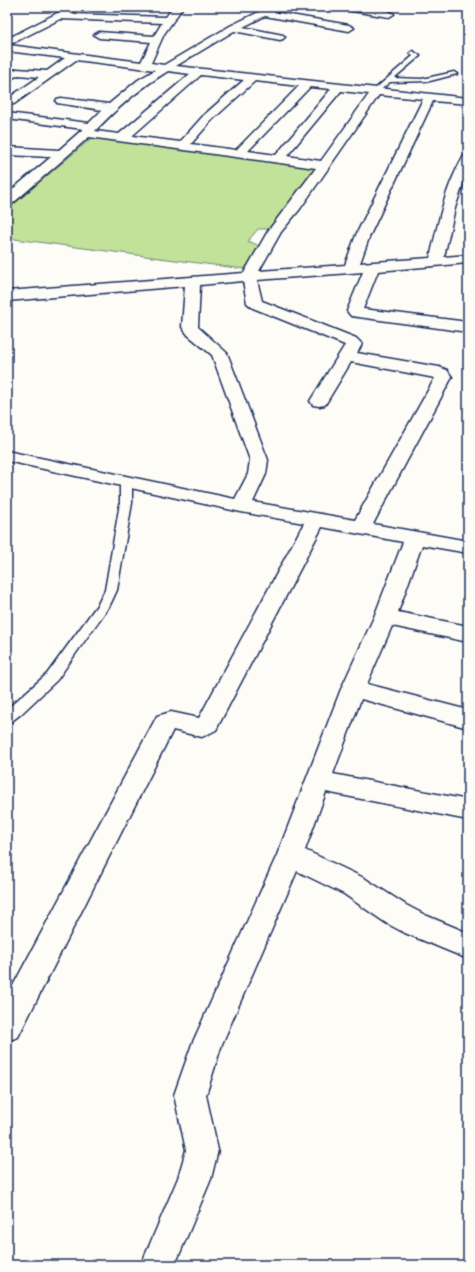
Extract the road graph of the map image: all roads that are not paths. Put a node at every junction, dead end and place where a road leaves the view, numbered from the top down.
1 (76, 7) edge
2 (178, 7) edge
3 (276, 7) edge
4 (346, 7) edge
5 (264, 13) junction
6 (389, 14) dead end
7 (59, 16) junction
8 (167, 20) junction
9 (48, 22) junction
10 (76, 26) dead end
11 (233, 28) junction
12 (348, 28) dead end
13 (99, 35) dead end
14 (280, 37) dead end
15 (156, 39) junction
16 (7, 43) edge
17 (7, 48) edge
18 (413, 52) dead end
19 (75, 56) junction
20 (145, 64) junction
21 (167, 67) junction
22 (199, 72) junction
23 (49, 74) junction
24 (454, 74) dead end
25 (7, 77) edge
26 (254, 77) junction
27 (389, 80) junction
28 (308, 83) junction
29 (339, 86) junction
30 (377, 90) junction
31 (430, 96) junction
32 (61, 101) dead end
33 (468, 101) edge
34 (10, 102) dead end
35 (111, 108) junction
36 (8, 116) edge
37 (88, 130) junction
38 (123, 137) junction
39 (184, 145) junction
40 (7, 151) edge
41 (239, 153) junction
42 (59, 154) junction
43 (279, 159) junction
44 (468, 159) edge
45 (324, 165) junction
46 (7, 201) edge
47 (468, 259) edge
48 (436, 260) junction
49 (372, 267) junction
50 (351, 269) junction
51 (249, 276) junction
52 (193, 281) junction
53 (7, 296) edge
54 (468, 327) edge
55 (347, 356) junction
56 (319, 401) dead end
57 (7, 456) edge
58 (126, 481) junction
59 (241, 506) junction
60 (316, 519) junction
61 (361, 528) junction
62 (415, 537) junction
63 (468, 547) edge
64 (385, 617) junction
65 (468, 634) edge
66 (353, 689) junction
67 (7, 717) edge
68 (468, 719) edge
69 (319, 781) junction
70 (468, 810) edge
71 (290, 855) junction
72 (468, 946) edge
73 (7, 1027) edge
74 (158, 1265) edge

1 - 7 street
2 - 8 street
3 - 5 street
4 - 6 street
5 - 11 street
5 - 12 street
7 - 8 street
7 - 9 street
8 - 15 street
9 - 10 street
9 - 16 street
11 - 14 street
11 - 21 street
13 - 15 street
15 - 20 street
17 - 19 street
18 - 27 lane
19 - 20 street
19 - 23 street
20 - 21 street
21 - 22 street
21 - 35 street
22 - 26 street
22 - 38 street
23 - 25 street
23 - 34 street
24 - 27 lane
26 - 28 street
26 - 39 street
27 - 30 lane
28 - 29 street
28 - 41 street
29 - 30 street
29 - 43 street
30 - 31 street
30 - 45 street
31 - 33 street
31 - 50 street
32 - 35 street
35 - 37 street
36 - 37 street
37 - 38 street
37 - 42 street
38 - 39 street
39 - 41 street
40 - 42 street
41 - 43 street
42 - 46 street
43 - 45 street
44 - 48 street
45 - 51 street
47 - 48 street
48 - 49 street
49 - 50 street
49 - 54 street
50 - 51 street
51 - 52 street
51 - 55 street
52 - 53 street
52 - 59 street
55 - 56 street
55 - 61 street
57 - 58 street
58 - 59 street
58 - 67 lane
59 - 60 street
60 - 61 street
60 - 73 street
61 - 62 street
62 - 63 street
62 - 64 street
64 - 65 street
64 - 66 street
66 - 68 street
66 - 69 street
69 - 70 street
69 - 71 street
71 - 72 street
71 - 74 street

